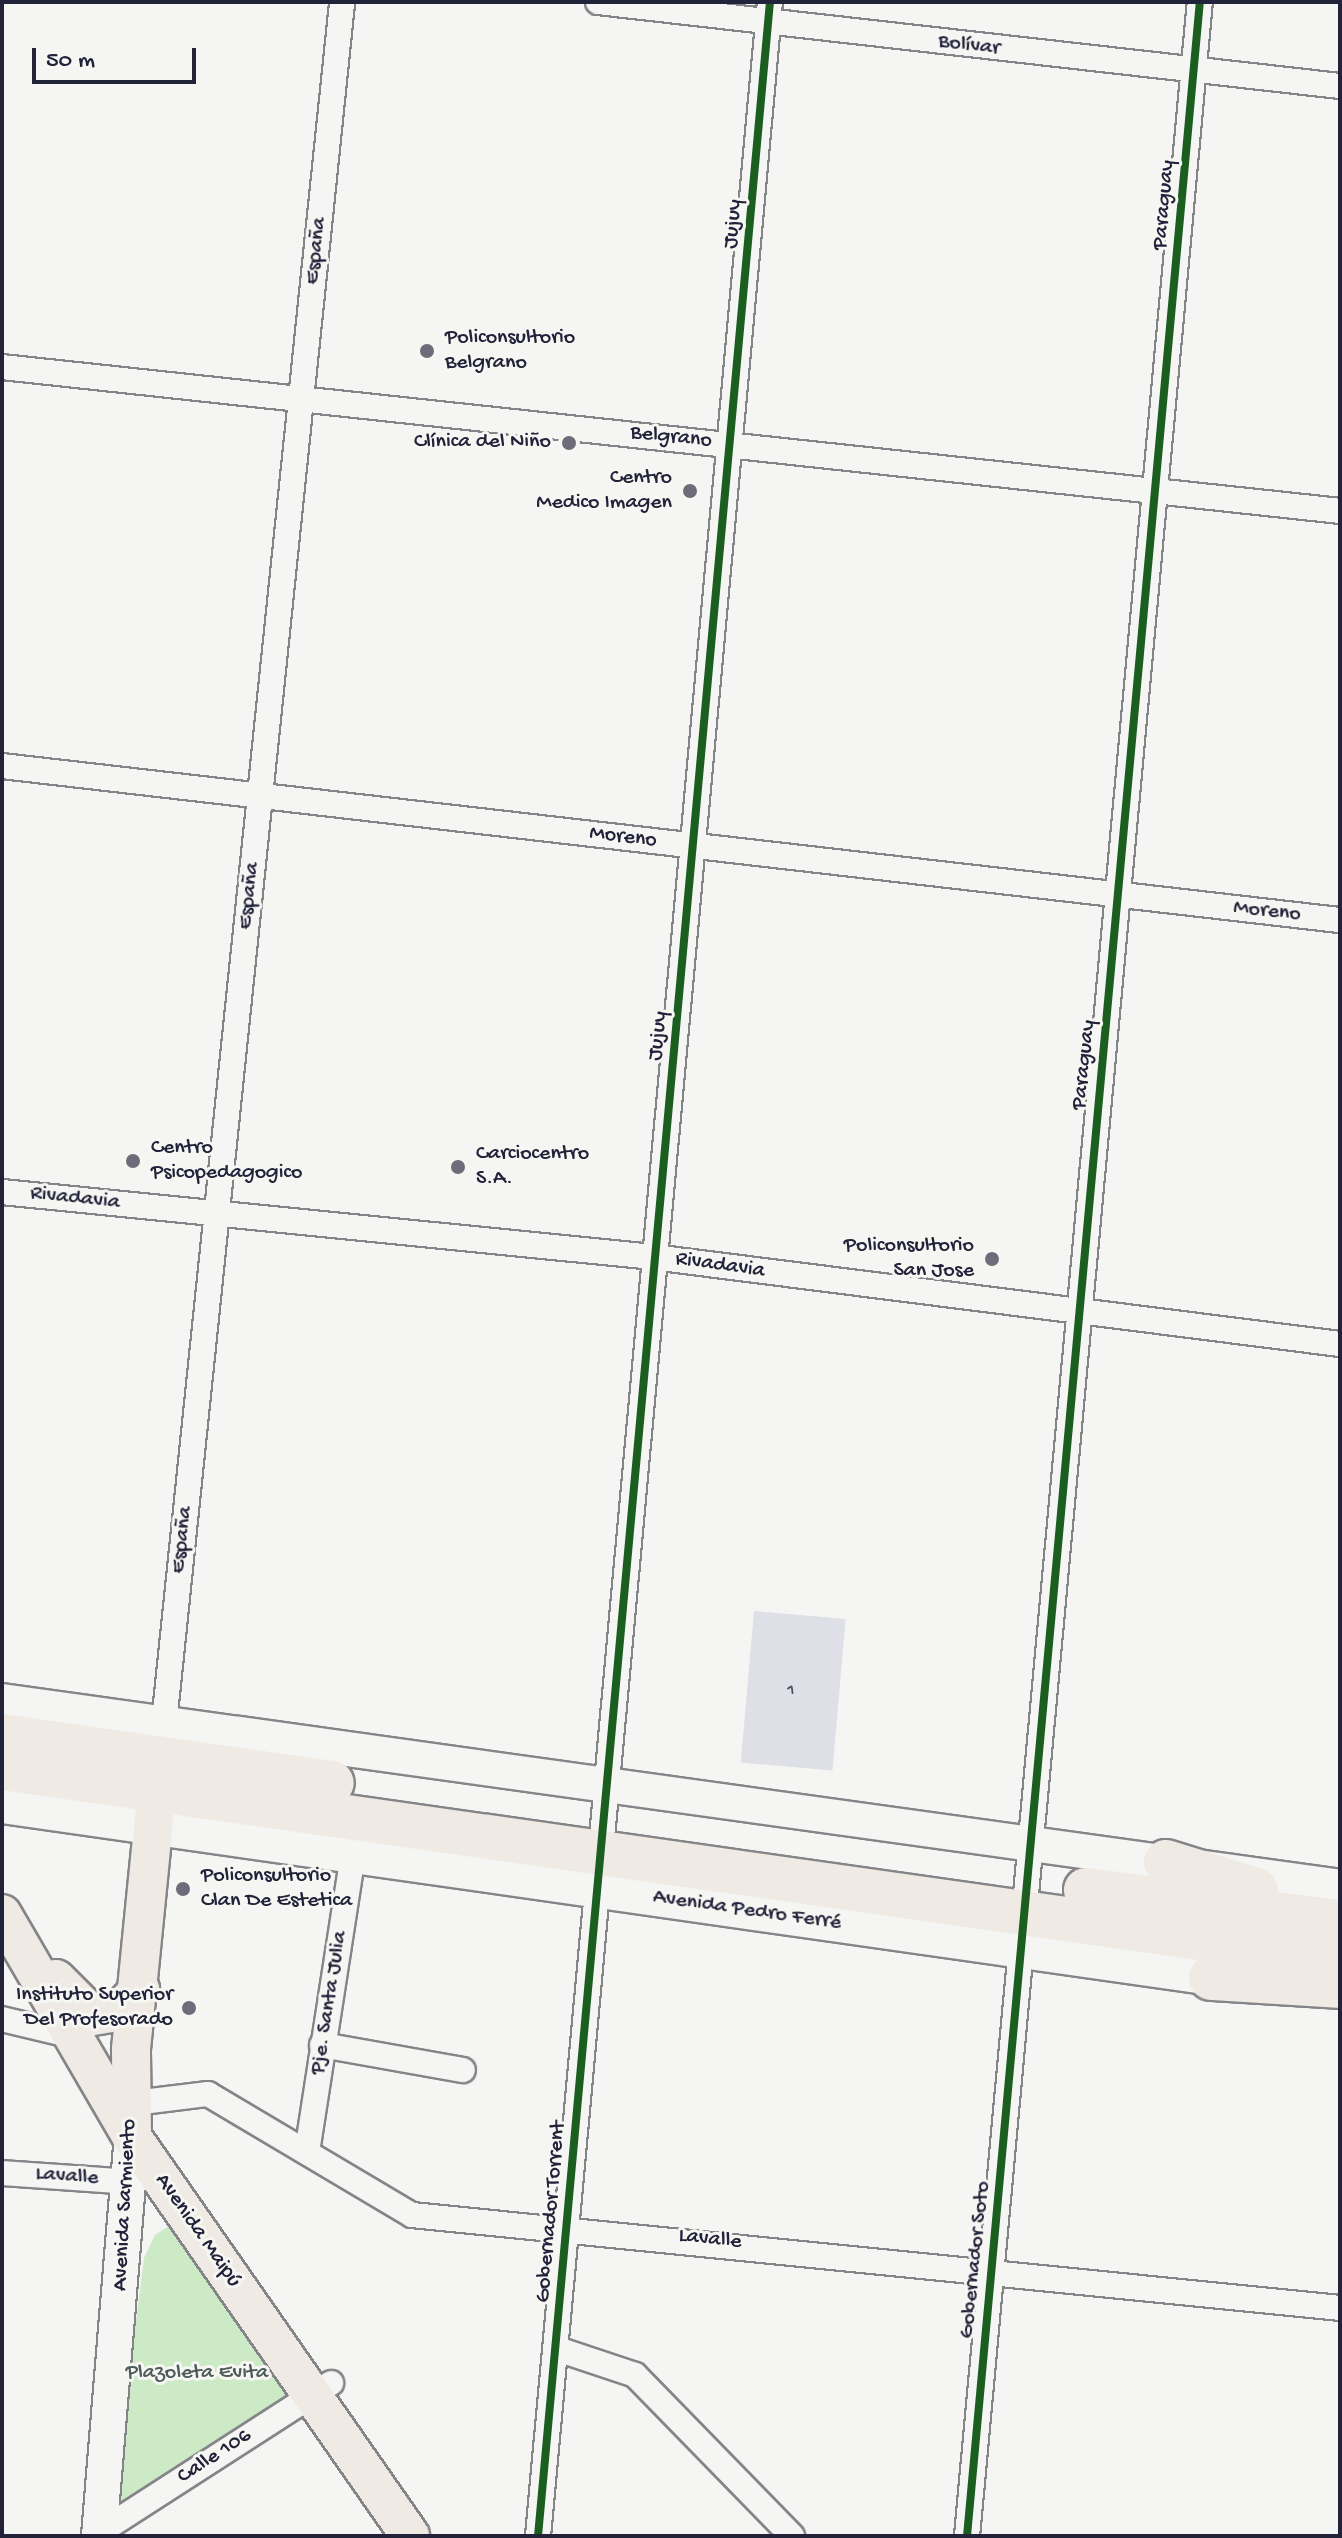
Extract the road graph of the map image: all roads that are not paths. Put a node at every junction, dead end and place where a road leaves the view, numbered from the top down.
1 (342, 2) edge
2 (598, 2) edge
3 (1200, 2) edge
4 (769, 12) edge
5 (1195, 70) junction
6 (1340, 86) edge
7 (2, 367) edge
8 (303, 399) junction
9 (734, 445) junction
10 (1159, 494) junction
11 (1340, 511) edge
12 (2, 766) edge
13 (261, 794) junction
14 (698, 847) junction
15 (1122, 897) junction
16 (1340, 920) edge
17 (2, 1192) edge
18 (217, 1213) junction
19 (653, 1257) junction
20 (1075, 1314) junction
21 (1340, 1344) edge
22 (2, 1701) edge
23 (2, 1736) edge
24 (2, 1768) edge
25 (159, 1774) junction
26 (2, 1806) edge
27 (605, 1839) junction
28 (353, 1854) junction
29 (1166, 1862) junction
30 (1340, 1887) edge
31 (1030, 1897) junction
32 (2, 1906) edge
33 (1340, 1910) edge
34 (2, 1914) edge
35 (1340, 1922) edge
36 (1340, 1958) edge
37 (1211, 1978) junction
38 (1340, 1986) edge
39 (140, 1989) junction
40 (1340, 1996) edge
41 (2, 2019) edge
42 (73, 2036) junction
43 (322, 2045) junction
44 (463, 2070) dead end
45 (125, 2115) junction
46 (307, 2152) junction
47 (2, 2173) edge
48 (131, 2182) junction
49 (568, 2227) junction
50 (993, 2268) junction
51 (1340, 2308) edge
52 (557, 2349) junction
53 (322, 2389) junction
54 (99, 2534) edge
55 (410, 2536) edge
56 (438, 2536) edge
57 (538, 2536) edge
58 (792, 2536) edge
59 (967, 2536) edge

1 - 8 street, España
2 - 4 street, Bolívar
3 - 5 street, Paraguay
4 - 5 street, Bolívar
4 - 9 street, Jujuy
5 - 6 street, Bolívar
5 - 10 street, Paraguay
7 - 8 street, Belgrano
8 - 9 street, Belgrano
8 - 13 street, España
9 - 10 street, Belgrano
9 - 14 street, Jujuy
10 - 11 street, Belgrano
10 - 15 street, Paraguay
12 - 13 street, Moreno
13 - 14 street, Moreno
13 - 18 street, España
14 - 15 street, Moreno
14 - 19 street, Jujuy
15 - 16 street, Moreno
15 - 20 street, Paraguay
17 - 18 street, Rivadavia
18 - 19 street, Rivadavia
18 - 25 street, España
19 - 20 street, Rivadavia
19 - 27 street, Jujuy
20 - 21 street, Rivadavia
20 - 31 street, Paraguay
22 - 25 main road
23 - 25 highway
24 - 25 highway
25 - 26 main road
25 - 27 highway, Avenida Pedro Ferré
25 - 27 main road, Avenida Pedro Ferré
25 - 28 main road, Avenida Pedro Ferré
25 - 39 main road, Avenida Sarmiento
27 - 28 main road, Avenida Pedro Ferré
27 - 31 highway, Avenida Pedro Ferré
27 - 31 main road, Avenida Pedro Ferré
27 - 49 street, Gobernador Torrent
28 - 43 street, Pje. Santa Julia
29 - 30 main road, Avenida Pedro Ferré
29 - 31 main road, Avenida Pedro Ferré
29 - 33 highway
31 - 35 highway, Avenida Pedro Ferré
31 - 36 highway, Avenida Pedro Ferré
31 - 37 main road, Avenida Pedro Ferré
31 - 50 street, Gobernador Soto
32 - 39 main road
34 - 42 main road, Avenida Maipú
37 - 38 highway
37 - 40 main road, Avenida Pedro Ferré
39 - 45 main road, Avenida Sarmiento
41 - 42 street
42 - 45 main road, Avenida Maipú
43 - 44 street
43 - 46 street, Pje. Santa Julia
45 - 46 street, Lavalle
45 - 48 main road, Avenida Sarmiento
45 - 53 main road, Avenida Maipú
46 - 49 street, Lavalle
47 - 48 street, Lavalle
48 - 54 main road, Avenida Sarmiento
49 - 50 street, Lavalle
49 - 52 street, Gobernador Torrent
50 - 51 street, Lavalle
50 - 59 street, Gobernador Soto
52 - 57 street, Gobernador Torrent
52 - 58 street
53 - 54 street, Calle 106
53 - 55 main road, Avenida Maipú
53 - 56 main road, Avenida Maipú

